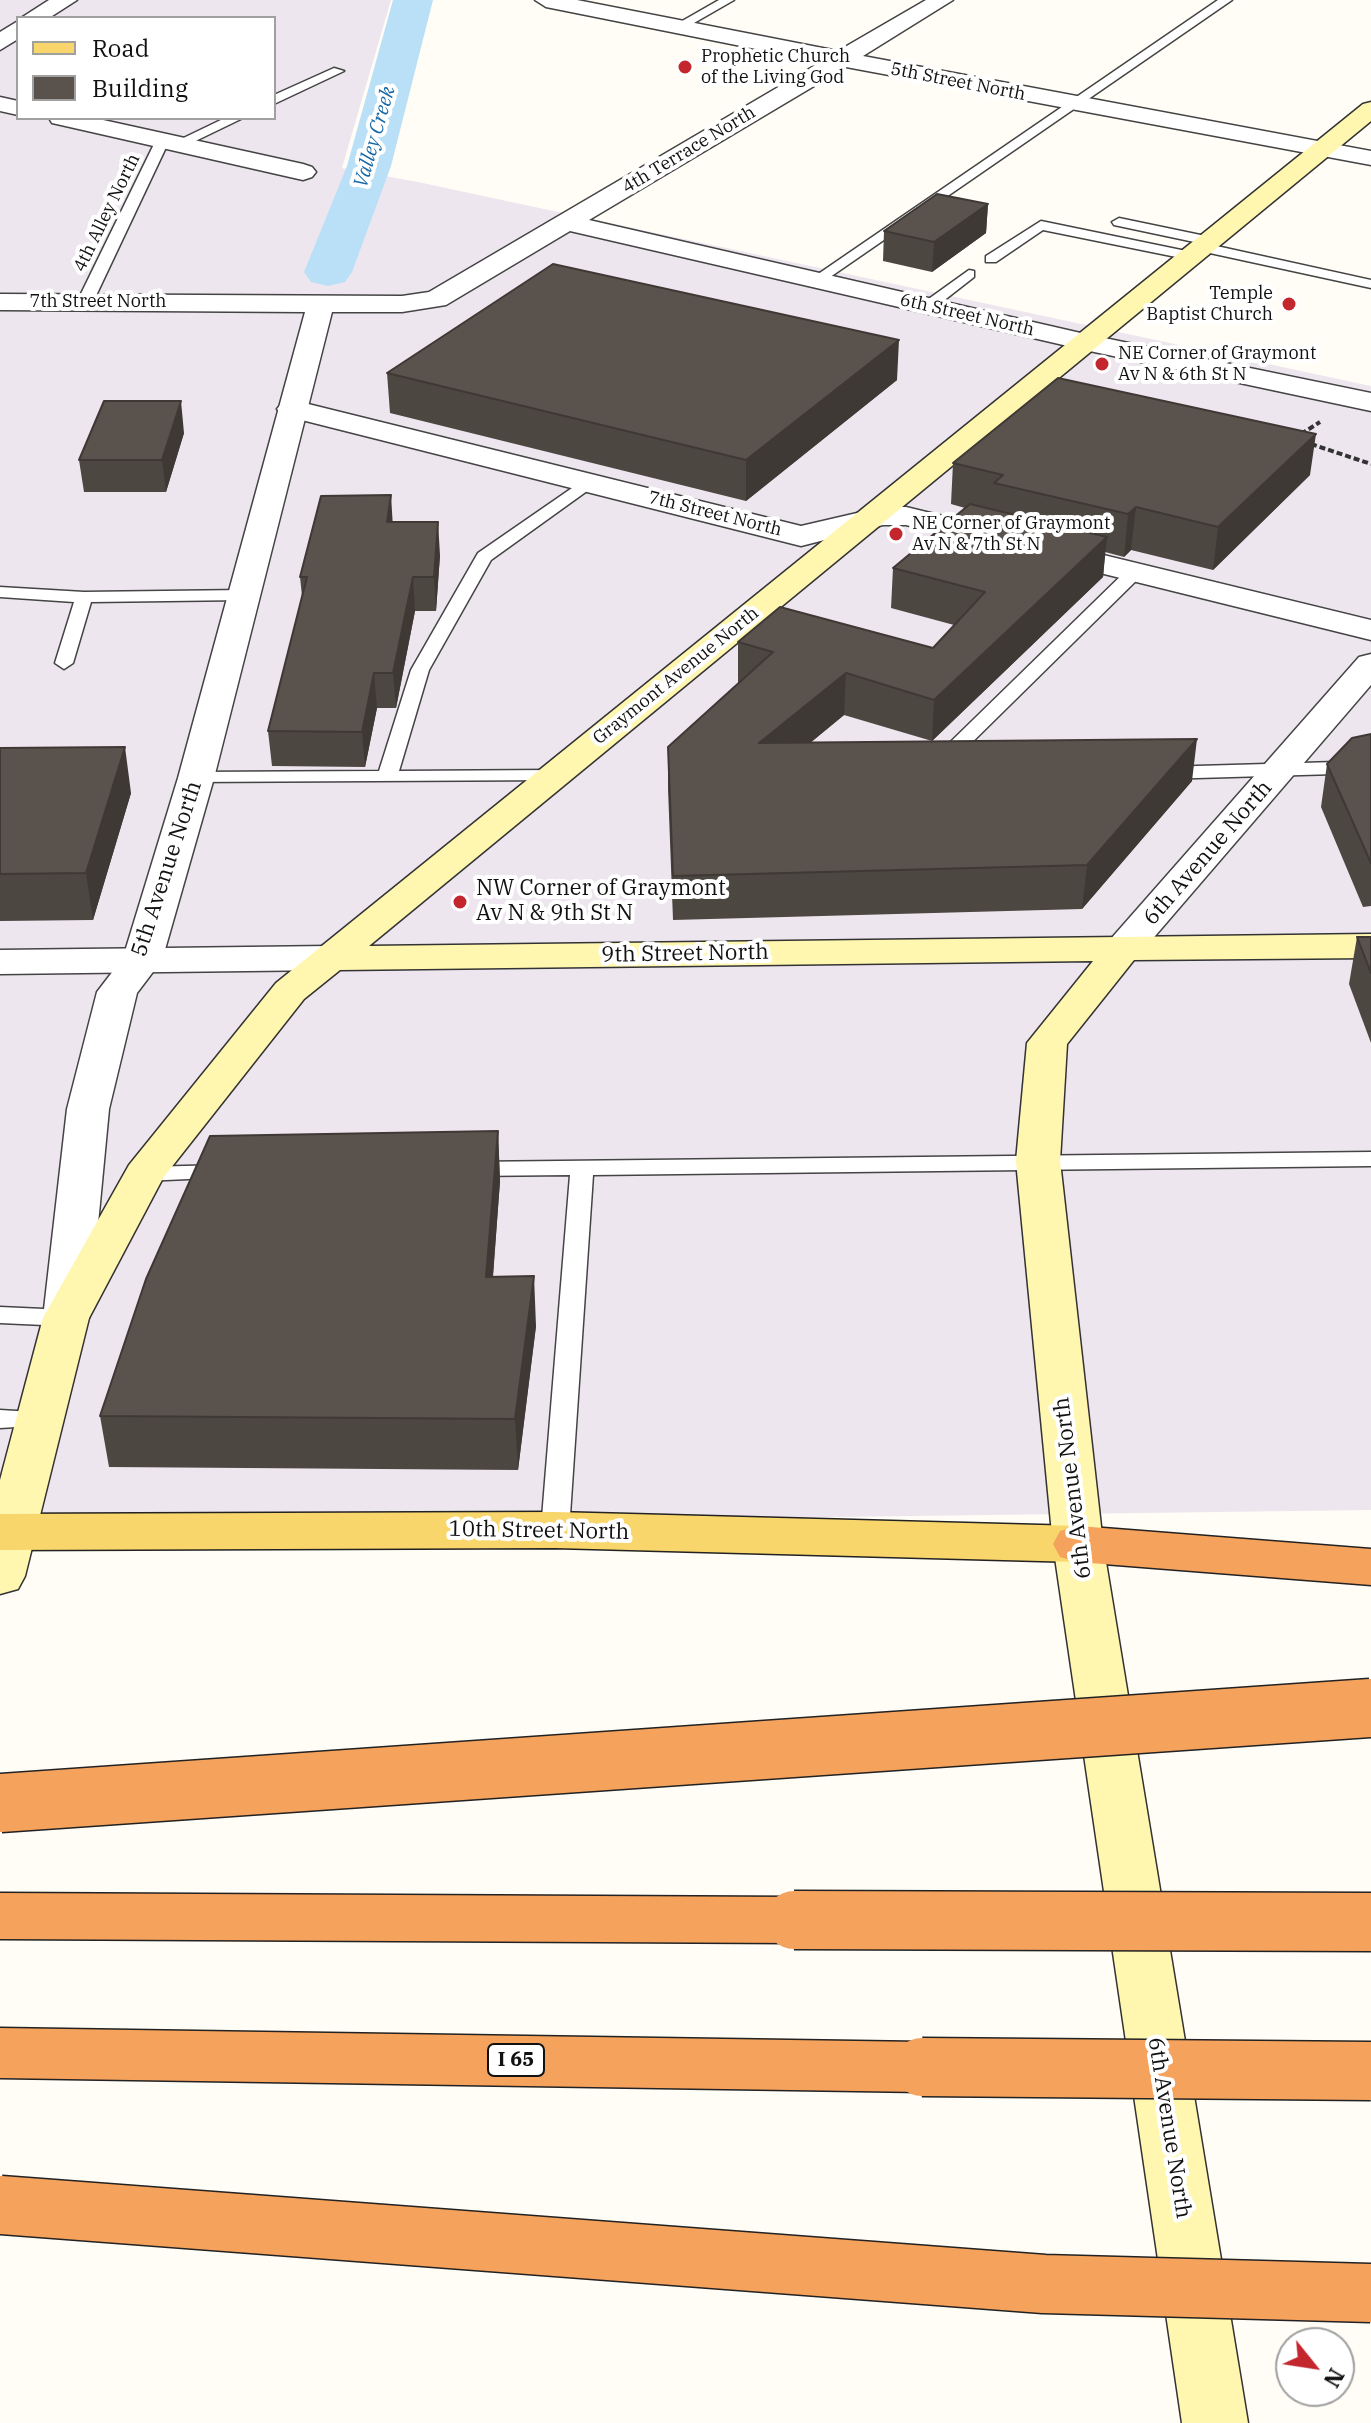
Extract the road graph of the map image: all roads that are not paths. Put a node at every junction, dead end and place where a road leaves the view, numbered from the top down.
1 (66, 0) edge
2 (546, 0) edge
3 (728, 0) edge
4 (942, 0) edge
5 (1226, 0) edge
6 (36, 16) edge
7 (676, 28) junction
8 (16, 30) edge
9 (0, 43) edge
10 (841, 59) junction
11 (338, 71) dead end
12 (276, 99) edge
13 (1074, 104) junction
14 (1371, 109) edge
15 (70, 120) edge
16 (230, 120) edge
17 (170, 142) junction
18 (1321, 150) junction
19 (1371, 158) edge
20 (303, 172) dead end
21 (565, 222) junction
22 (1119, 222) dead end
23 (1201, 248) junction
24 (991, 259) dead end
25 (969, 274) dead end
26 (815, 281) junction
27 (1371, 284) edge
28 (436, 299) joint
29 (0, 302) edge
30 (85, 302) junction
31 (321, 303) junction
32 (928, 306) junction
33 (1085, 342) junction
34 (1371, 402) edge
35 (292, 409) junction
36 (588, 482) junction
37 (867, 520) junction
38 (1136, 571) junction
39 (0, 592) edge
40 (244, 595) junction
41 (84, 597) junction
42 (1371, 630) edge
43 (64, 663) dead end
44 (1371, 664) edge
45 (1371, 767) edge
46 (1279, 772) junction
47 (1136, 773) edge
48 (960, 774) edge
49 (553, 776) junction
50 (387, 777) junction
51 (196, 778) junction
52 (1371, 946) edge
53 (1123, 949) junction
54 (330, 958) junction
55 (142, 960) junction
56 (0, 962) edge
57 (1371, 1159) edge
58 (1038, 1161) junction
59 (582, 1167) junction
60 (441, 1169) edge
61 (254, 1172) edge
62 (144, 1174) junction
63 (0, 1315) edge
64 (66, 1318) junction
65 (20, 1419) edge
66 (555, 1530) junction
67 (1078, 1544) junction
68 (4, 1547) edge
69 (1371, 1567) edge
70 (1371, 1708) edge
71 (0, 1803) edge
72 (0, 1916) edge
73 (1371, 1922) edge
74 (0, 2053) edge
75 (1371, 2071) edge
76 (0, 2205) edge
77 (1371, 2293) edge
78 (1215, 2423) edge

1 - 6 street
2 - 7 street, 5th Street North
3 - 7 lane
4 - 10 street, 4th Terrace North
5 - 13 lane
7 - 10 street, 5th Street North
8 - 9 street
10 - 13 street, 5th Street North
10 - 21 street, 4th Terrace North
11 - 12 lane
13 - 18 street, 5th Street North
13 - 26 lane
14 - 18 main road, Graymont Avenue North
15 - 17 street
16 - 17 lane
17 - 20 street
17 - 30 lane, 4th Alley North
18 - 19 street, 5th Street North
18 - 23 main road, Graymont Avenue North
21 - 26 street, 6th Street North
21 - 28 street, 4th Terrace North
22 - 23 lane
23 - 24 lane
23 - 27 lane
23 - 33 main road, Graymont Avenue North
25 - 32 lane
26 - 32 street, 6th Street North
28 - 31 street, 7th Street North
29 - 30 street, 7th Street North
30 - 31 street, 7th Street North
31 - 35 street, 5th Avenue North
32 - 33 street, 6th Street North
33 - 34 street, 6th Street North
33 - 37 main road, Graymont Avenue North
35 - 36 street, 7th Street North
35 - 40 street, 5th Avenue North
36 - 37 street, 7th Street North
36 - 50 lane
37 - 38 street, 7th Street North
37 - 49 main road, Graymont Avenue North
38 - 42 street, 7th Street North
38 - 48 lane
39 - 41 lane
40 - 41 lane
40 - 51 street, 5th Avenue North
41 - 43 lane
44 - 46 street, 6th Avenue North
45 - 46 lane
46 - 47 lane
46 - 53 street, 6th Avenue North
49 - 50 lane
49 - 54 main road, Graymont Avenue North
50 - 51 lane
51 - 55 street, 5th Avenue North
52 - 53 main road, 9th Street North
53 - 54 main road, 9th Street North
53 - 58 main road, 6th Avenue North
54 - 55 street, 9th Street North
54 - 62 main road, Graymont Avenue North
55 - 56 street, 9th Street North
55 - 64 street, 5th Avenue North
57 - 58 lane
58 - 59 lane
58 - 67 main road, 6th Avenue North
59 - 60 lane
59 - 66 lane
61 - 62 lane
62 - 64 main road, Graymont Avenue North
63 - 64 lane
64 - 65 main road, 5th Avenue North
65 - 68 main road, 5th Avenue North
66 - 67 main road, 10th Street North
66 - 68 main road, 10th Street North
67 - 69 highway
67 - 78 main road, 6th Avenue North
70 - 71 highway, bridge
72 - 73 highway, bridge
74 - 75 highway, I 65, bridge
76 - 77 highway, bridge

